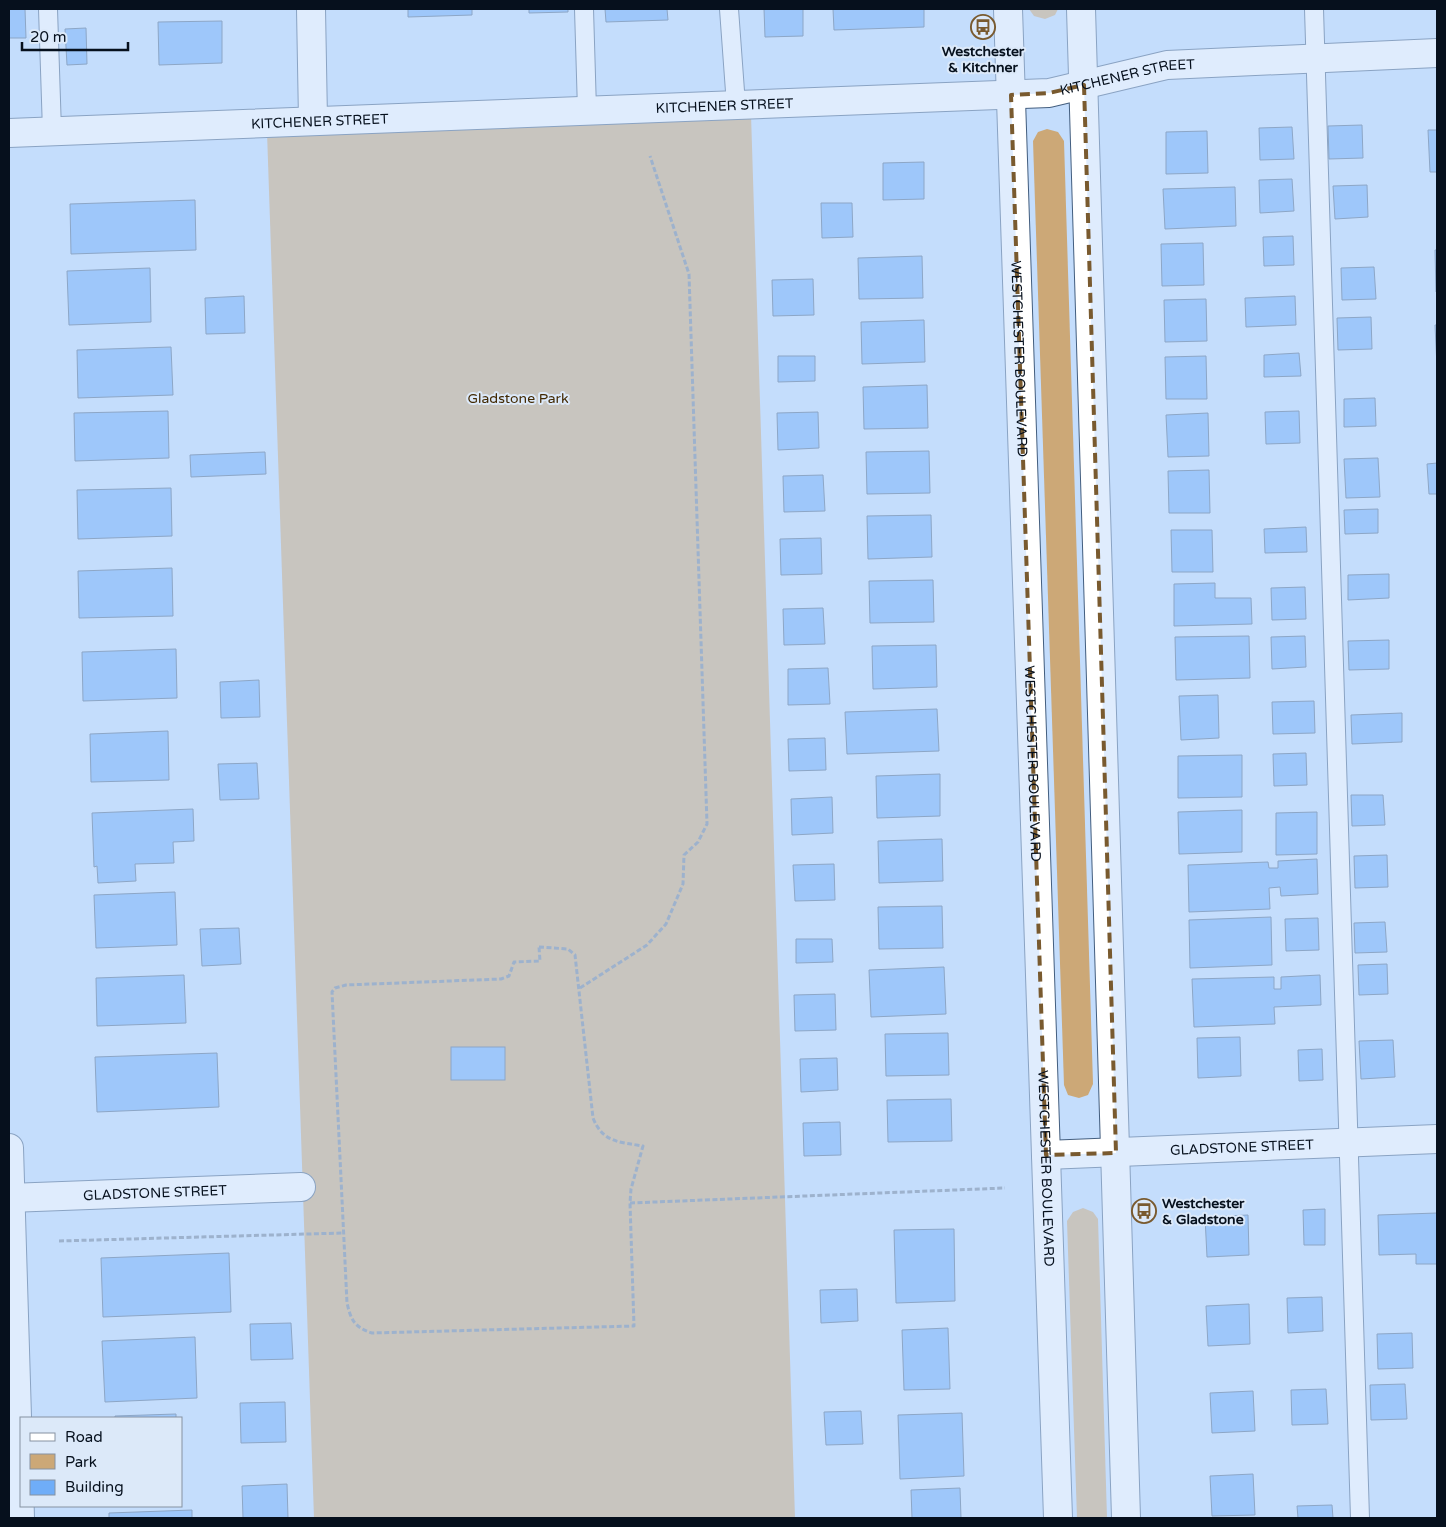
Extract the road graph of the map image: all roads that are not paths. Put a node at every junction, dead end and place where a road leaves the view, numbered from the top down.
1 (48, 9) edge
2 (310, 9) edge
3 (584, 9) edge
4 (729, 9) edge
5 (1008, 9) edge
6 (1081, 9) edge
7 (1314, 9) edge
8 (1437, 53) edge
9 (1316, 58) junction
10 (1084, 85) junction
11 (1011, 95) junction
12 (736, 105) junction
13 (587, 110) junction
14 (313, 120) junction
15 (52, 131) junction
16 (9, 133) edge
17 (1437, 1139) edge
18 (1349, 1142) junction
19 (9, 1148) edge
20 (1116, 1153) junction
21 (1046, 1156) junction
22 (302, 1187) dead end
23 (10, 1198) edge
24 (20, 1518) edge
25 (1058, 1518) edge
26 (1126, 1518) edge
27 (1360, 1518) edge

1 - 15 lane
2 - 14 street
3 - 13 lane
4 - 12 lane
5 - 11 street, WESTCHESTER BOULEVARD
6 - 10 street
7 - 9 lane
8 - 9 street, KITCHENER STREET
9 - 10 street, KITCHENER STREET
9 - 18 lane
10 - 11 street, KITCHENER STREET
10 - 20 street
11 - 12 street, KITCHENER STREET
11 - 21 street, WESTCHESTER BOULEVARD
12 - 13 street, KITCHENER STREET
13 - 14 street, KITCHENER STREET
14 - 15 street, KITCHENER STREET
15 - 16 street, KITCHENER STREET
17 - 18 street, GLADSTONE STREET
18 - 20 street, GLADSTONE STREET
18 - 27 lane
19 - 23 street
20 - 21 street, GLADSTONE STREET
20 - 26 street
21 - 25 street, WESTCHESTER BOULEVARD
22 - 23 street, GLADSTONE STREET
23 - 24 street

